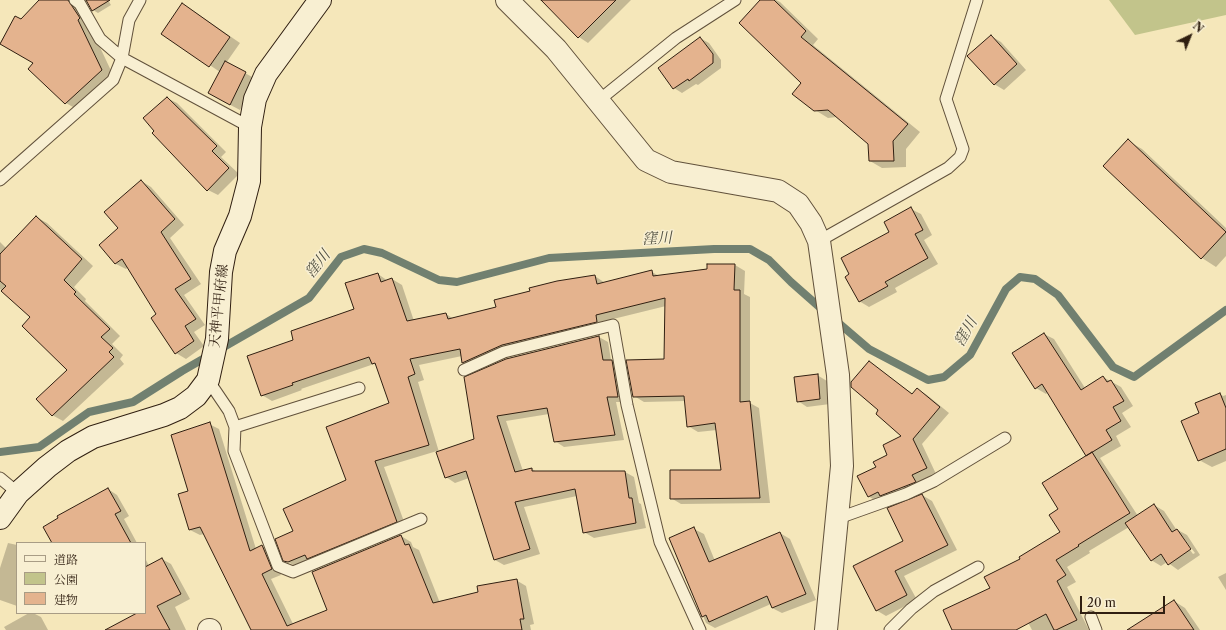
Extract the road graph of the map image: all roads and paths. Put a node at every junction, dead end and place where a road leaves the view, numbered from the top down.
1 (75, 0) edge
2 (140, 0) edge
3 (320, 0) edge
4 (735, 0) edge
5 (977, 0) edge
6 (514, 2) edge
7 (122, 58) junction
8 (598, 102) junction
9 (250, 127) junction
10 (0, 180) edge
11 (818, 241) junction
12 (464, 370) dead end
13 (208, 380) junction
14 (359, 388) dead end
15 (235, 426) junction
16 (1005, 438) dead end
17 (0, 478) edge
18 (18, 493) junction
19 (0, 518) edge
20 (421, 519) dead end
21 (836, 519) junction
22 (978, 566) dead end
23 (1090, 617) dead end
24 (700, 630) edge
25 (826, 630) edge
26 (890, 630) edge
27 (1096, 630) edge

1 - 7 lane
2 - 7 lane
3 - 9 street, 天神平甲府線
4 - 8 lane
5 - 11 lane
6 - 8 street
7 - 9 lane
7 - 10 lane
8 - 11 street
9 - 13 street, 天神平甲府線
11 - 21 street
12 - 24 lane
13 - 15 lane
13 - 18 street, 天神平甲府線
14 - 15 lane
15 - 20 lane
16 - 21 lane
17 - 18 lane
18 - 19 street, 天神平甲府線
21 - 25 street
22 - 26 lane
23 - 27 lane

